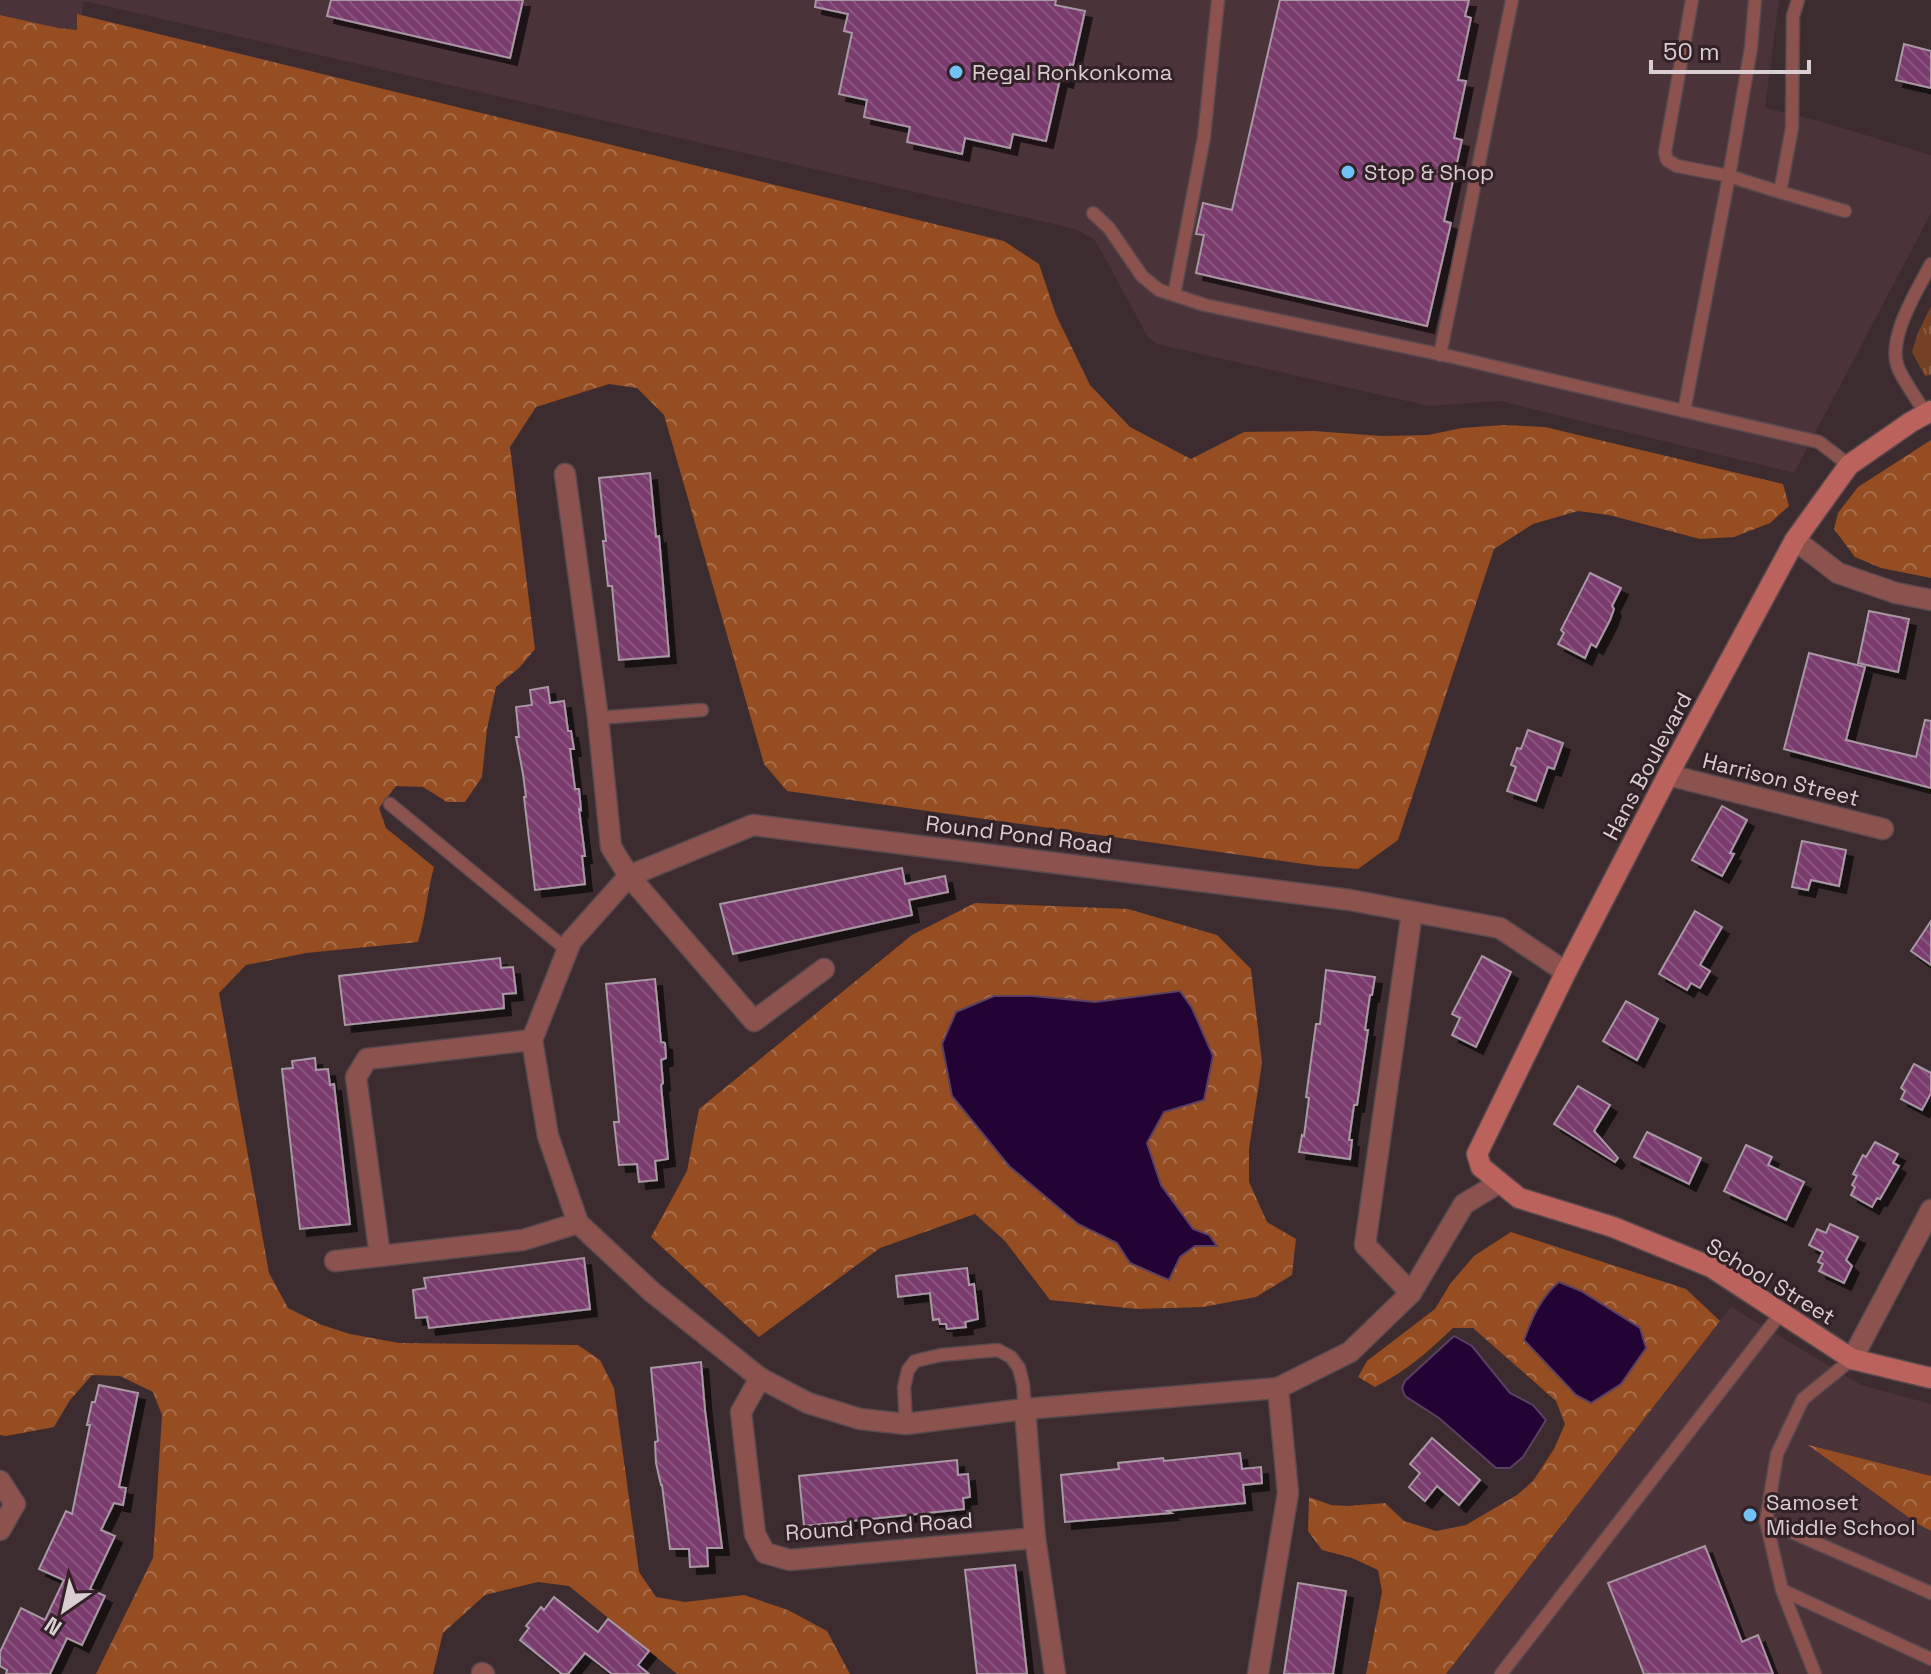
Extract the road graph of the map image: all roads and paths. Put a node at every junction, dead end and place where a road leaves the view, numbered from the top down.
1 (1218, 0) edge
2 (1512, 0) edge
3 (1692, 0) edge
4 (1755, 0) edge
5 (1798, 0) edge
6 (1729, 176) junction
7 (1780, 192) junction
8 (1845, 211) dead end
9 (1093, 213) dead end
10 (1931, 264) edge
11 (1174, 295) junction
12 (1440, 355) junction
13 (1684, 411) junction
14 (1928, 412) edge
15 (1849, 465) junction
16 (565, 474) dead end
17 (1795, 540) junction
18 (1931, 600) edge
19 (702, 710) dead end
20 (598, 718) junction
21 (1668, 775) junction
22 (390, 804) dead end
23 (1883, 829) dead end
24 (629, 876) junction
25 (1412, 912) junction
26 (566, 949) junction
27 (824, 969) dead end
28 (1566, 972) junction
29 (532, 1040) junction
30 (1499, 1183) junction
31 (1931, 1210) edge
32 (578, 1223) junction
33 (380, 1256) junction
34 (335, 1261) dead end
35 (1411, 1293) junction
36 (1781, 1313) junction
37 (1852, 1359) junction
38 (760, 1378) junction
39 (1931, 1378) edge
40 (1278, 1388) junction
41 (1025, 1409) junction
42 (906, 1424) junction
43 (0, 1481) edge
44 (1766, 1521) junction
45 (0, 1530) edge
46 (1035, 1538) junction
47 (1782, 1590) junction
48 (1931, 1593) edge
49 (1931, 1659) edge
50 (1055, 1674) edge
51 (1258, 1674) edge
52 (1501, 1674) edge
53 (1815, 1674) edge

1 - 11 lane
2 - 12 lane
3 - 6 lane
4 - 6 lane
5 - 7 lane
6 - 7 lane
6 - 13 lane
7 - 8 lane
9 - 11 lane
10 - 14 lane
11 - 12 lane
12 - 13 lane
13 - 15 lane
14 - 15 street, Hans Boulevard
15 - 17 street, Hans Boulevard
16 - 20 street
17 - 18 street
17 - 21 street, Hans Boulevard
19 - 20 lane
20 - 24 street
21 - 23 street, Harrison Street
21 - 28 street, Hans Boulevard
22 - 26 lane
24 - 25 street, Round Pond Road
24 - 26 street, Round Pond Road
24 - 27 street
25 - 28 street, Round Pond Road
25 - 35 street
26 - 29 street, Round Pond Road
28 - 30 street, Hans Boulevard
29 - 32 street, Round Pond Road
29 - 33 street
30 - 35 street, Round Pond Road
30 - 36 street, School Street
31 - 37 street
32 - 33 street
32 - 38 street, Round Pond Road
33 - 34 street
35 - 40 street, Round Pond Road
36 - 37 street, School Street
36 - 52 lane
37 - 39 street, School Street
37 - 44 lane
38 - 42 street, Round Pond Road
38 - 46 street, Round Pond Road
40 - 41 street, Round Pond Road
40 - 51 street
41 - 42 street, Round Pond Road
41 - 42 lane
41 - 46 street
43 - 45 street
44 - 47 lane
44 - 48 lane
46 - 50 street
47 - 49 lane
47 - 53 lane

